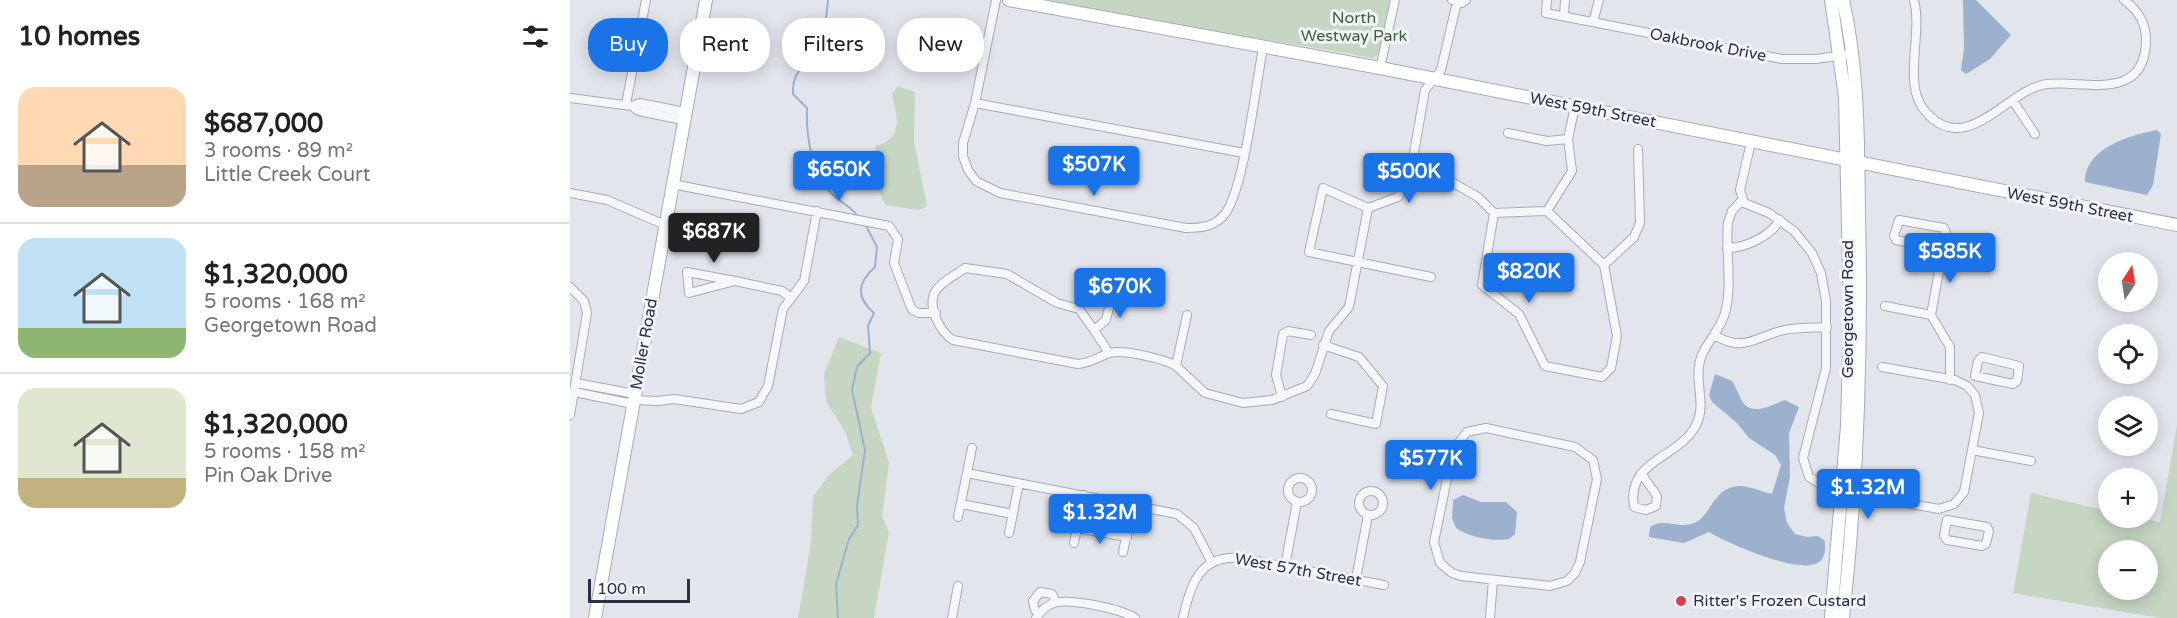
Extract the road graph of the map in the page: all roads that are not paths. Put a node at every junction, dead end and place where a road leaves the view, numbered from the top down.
1 (646, 0) edge
2 (706, 0) edge
3 (996, 0) edge
4 (1009, 0) edge
5 (1395, 0) edge
6 (1547, 0) edge
7 (1565, 0) edge
8 (1599, 0) edge
9 (1831, 0) edge
10 (1843, 0) edge
11 (1914, 0) edge
12 (2124, 0) edge
13 (1458, 1) edge
14 (1564, 16) junction
15 (1593, 22) junction
16 (1263, 48) junction
17 (1847, 55) junction
18 (1380, 69) junction
19 (1434, 79) junction
20 (570, 98) edge
21 (2013, 101) junction
22 (975, 103) junction
23 (629, 105) junction
24 (1575, 106) junction
25 (684, 116) junction
26 (1508, 133) dead end
27 (2035, 134) dead end
28 (1568, 139) junction
29 (1751, 142) junction
30 (1638, 149) dead end
31 (1244, 153) junction
32 (1854, 162) junction
33 (1418, 163) junction
34 (672, 184) junction
35 (570, 193) edge
36 (1743, 200) junction
37 (1368, 208) junction
38 (817, 211) junction
39 (1547, 211) junction
40 (1494, 213) junction
41 (1780, 220) junction
42 (665, 225) junction
43 (2177, 225) edge
44 (1727, 248) junction
45 (1943, 249) junction
46 (1358, 262) junction
47 (1604, 265) junction
48 (1431, 277) dead end
49 (735, 281) junction
50 (1115, 284) dead end
51 (570, 287) edge
52 (791, 298) junction
53 (1885, 306) dead end
54 (936, 313) junction
55 (1187, 315) dead end
56 (1931, 315) junction
57 (1827, 327) junction
58 (1094, 330) junction
59 (1311, 335) dead end
60 (1714, 335) junction
61 (1323, 345) junction
62 (1109, 353) junction
63 (1176, 366) junction
64 (1882, 367) dead end
65 (1975, 376) junction
66 (1950, 380) junction
67 (1967, 386) junction
68 (574, 387) edge
69 (1282, 397) junction
70 (634, 399) junction
71 (1331, 414) dead end
72 (570, 415) edge
73 (972, 448) dead end
74 (1972, 450) junction
75 (2031, 461) dead end
76 (966, 473) junction
77 (1641, 473) dead end
78 (1019, 483) junction
79 (1849, 493) junction
80 (1084, 495) junction
81 (1298, 502) dead end
82 (961, 504) junction
83 (1133, 504) junction
84 (1945, 508) junction
85 (1013, 514) junction
86 (1368, 515) dead end
87 (958, 517) dead end
88 (1947, 520) junction
89 (1077, 528) junction
90 (1009, 533) dead end
91 (1127, 537) junction
92 (1074, 543) dead end
93 (1124, 552) dead end
94 (1212, 562) junction
95 (1285, 566) junction
96 (1356, 579) junction
97 (1493, 580) junction
98 (1384, 585) dead end
99 (957, 586) dead end
100 (1056, 602) junction
101 (1038, 616) edge
102 (595, 618) edge
103 (952, 618) edge
104 (1135, 618) edge
105 (1184, 618) edge
106 (1490, 618) edge
107 (1831, 618) edge
108 (1843, 618) edge

1 - 23 street
2 - 25 street, Moller Road
3 - 22 street
4 - 16 street, West 59th Street
5 - 18 street
6 - 14 street
7 - 14 street
8 - 15 street
9 - 17 street, Georgetown Road
10 - 17 street, Georgetown Road
11 - 21 street
12 - 21 street
13 - 19 street
14 - 15 street, Oakbrook Drive
15 - 17 street, Oakbrook Drive
16 - 18 street, West 59th Street
16 - 31 street
17 - 32 street, Georgetown Road
18 - 19 street, West 59th Street
19 - 24 street, West 59th Street
19 - 33 street
20 - 23 street
21 - 27 street
22 - 31 street
22 - 31 street
23 - 25 street
24 - 28 street
24 - 29 street, West 59th Street
25 - 34 street, Moller Road
26 - 28 street
28 - 39 street
29 - 32 street, West 59th Street
29 - 36 street
30 - 47 street
32 - 43 street, West 59th Street
32 - 79 street, Georgetown Road
33 - 37 street
33 - 40 street
34 - 38 street
34 - 42 street, Moller Road
35 - 42 street
36 - 41 street
36 - 44 street
37 - 46 street
37 - 46 street
38 - 52 street
38 - 54 street
39 - 40 street
39 - 47 street
40 - 47 street
41 - 44 street
41 - 57 street
42 - 70 street, Moller Road
44 - 60 street
45 - 45 street
45 - 56 street
46 - 48 street
46 - 61 street
49 - 49 street
49 - 52 street
50 - 58 street
51 - 68 street
52 - 70 street
53 - 56 street
54 - 58 street
54 - 62 street
55 - 63 street
56 - 66 street
57 - 60 street
57 - 79 street
58 - 62 street
59 - 69 street
60 - 77 street
61 - 69 street
61 - 71 street
62 - 63 street
63 - 69 street
64 - 66 street
65 - 65 street
65 - 67 street
66 - 67 street
67 - 74 street
68 - 70 street
68 - 72 street
70 - 102 street, Moller Road
73 - 76 street
74 - 75 street
74 - 84 street
76 - 78 street
76 - 82 street
78 - 80 street
78 - 85 street
79 - 84 street
79 - 107 street, Georgetown Road
79 - 108 street, Georgetown Road
80 - 83 street
80 - 89 street
81 - 95 street
82 - 85 street
82 - 87 street
83 - 91 street
83 - 94 street
84 - 88 street
85 - 90 street
86 - 96 street
88 - 88 street
89 - 91 street
89 - 92 street
91 - 93 street
94 - 95 street, West 57th Street
94 - 105 street
95 - 96 street, West 57th Street
96 - 98 street, West 57th Street
97 - 97 street
97 - 106 street
99 - 103 street
100 - 101 street
100 - 101 street
100 - 104 street

